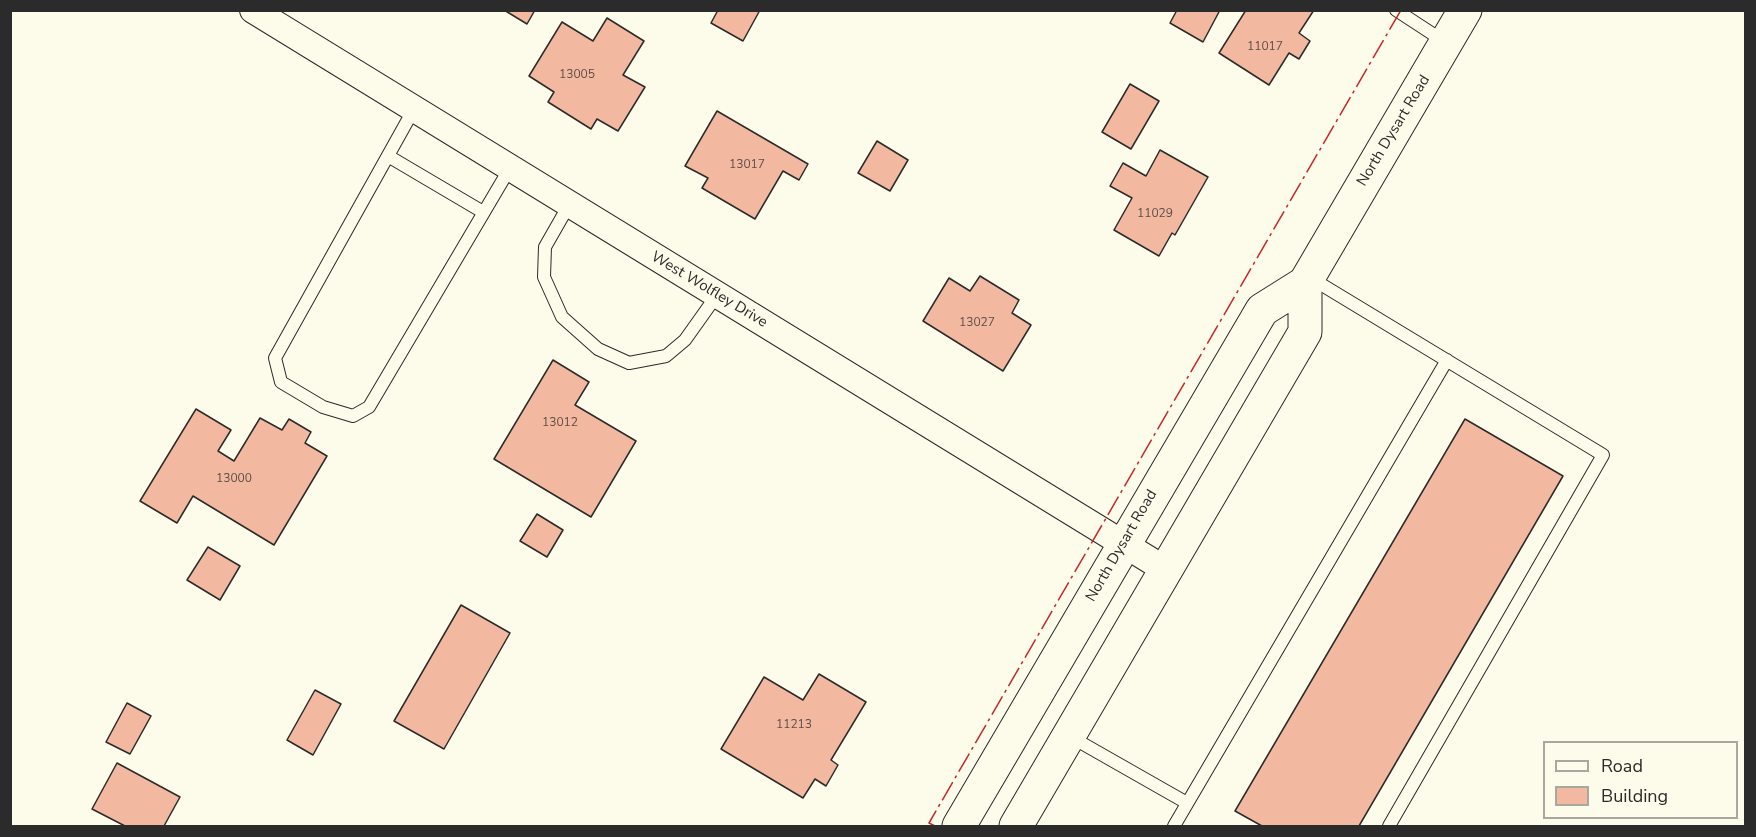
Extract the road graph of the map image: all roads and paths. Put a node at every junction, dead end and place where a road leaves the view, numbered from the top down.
1 (253, 10) edge
2 (1396, 10) edge
3 (1465, 10) edge
4 (1446, 43) junction
5 (414, 110) junction
6 (388, 156) junction
7 (510, 168) junction
8 (569, 205) junction
9 (483, 212) junction
10 (1307, 280) junction
11 (717, 295) junction
12 (1447, 360) junction
13 (1123, 544) junction
14 (1166, 570) junction
15 (1068, 735) junction
16 (1187, 803) junction
17 (958, 826) edge
18 (1016, 826) edge
19 (1173, 826) edge
20 (1389, 826) edge

1 - 5 street, West Wolfley Drive
2 - 4 lane
3 - 4 main road, North Dysart Road
4 - 10 main road, North Dysart Road
5 - 6 lane
5 - 7 street, West Wolfley Drive
6 - 9 lane
6 - 9 lane
7 - 8 street, West Wolfley Drive
7 - 9 lane
8 - 11 street, West Wolfley Drive
8 - 11 lane
10 - 12 lane
10 - 13 main road, North Dysart Road
10 - 14 main road
11 - 13 street, West Wolfley Drive
12 - 16 lane
12 - 20 lane
13 - 14 street, West Wolfley Drive
13 - 17 main road, North Dysart Road
14 - 15 main road
15 - 16 lane
15 - 18 main road
16 - 19 lane

